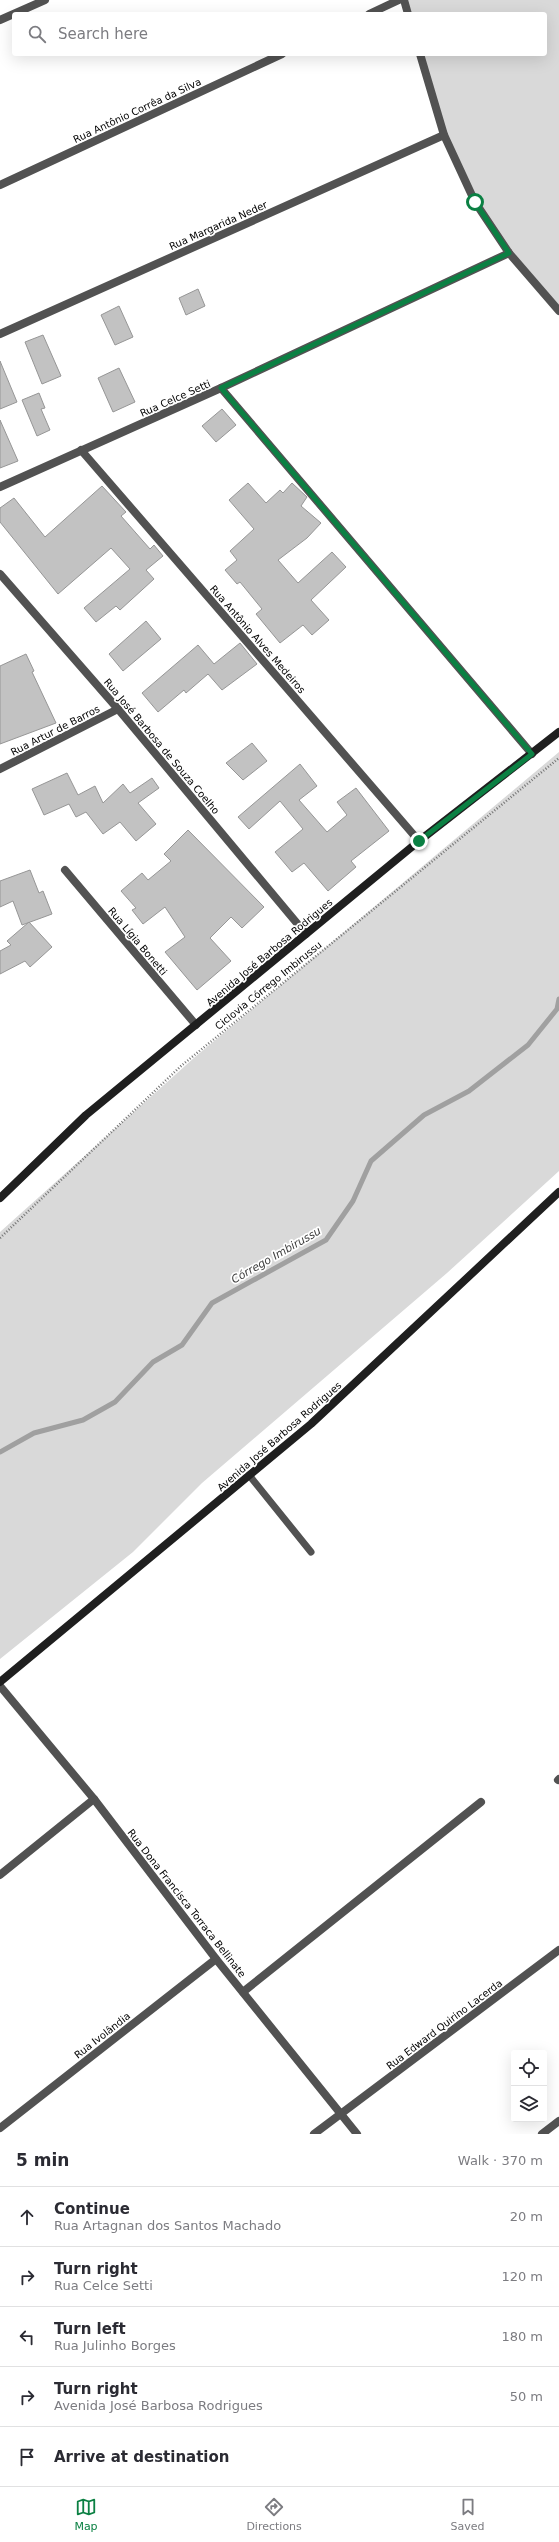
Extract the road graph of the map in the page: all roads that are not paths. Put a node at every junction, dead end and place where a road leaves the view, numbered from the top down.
1 (45, 0) edge
2 (399, 0) edge
3 (404, 0) edge
4 (18, 12) edge
5 (373, 12) edge
6 (407, 12) edge
7 (12, 15) edge
8 (0, 20) edge
9 (278, 56) edge
10 (421, 56) edge
11 (444, 135) junction
12 (0, 184) edge
13 (509, 253) junction
14 (559, 311) edge
15 (0, 334) edge
16 (221, 388) junction
17 (81, 450) junction
18 (0, 487) edge
19 (0, 574) edge
20 (118, 709) junction
21 (559, 732) edge
22 (532, 754) junction
23 (0, 769) edge
24 (419, 841) junction
25 (65, 870) dead end
26 (306, 934) junction
27 (196, 1025) junction
28 (559, 1192) edge
29 (0, 1198) edge
30 (249, 1475) junction
31 (311, 1552) dead end
32 (0, 1682) edge
33 (0, 1686) edge
34 (94, 1799) junction
35 (481, 1802) dead end
36 (0, 1875) edge
37 (559, 1950) edge
38 (216, 1959) junction
39 (243, 1992) junction
40 (340, 2114) junction
41 (559, 2121) edge
42 (0, 2128) edge
43 (314, 2134) edge
44 (357, 2134) edge
45 (542, 2134) edge

1 - 4 street
2 - 5 street
3 - 6 street
7 - 8 street
9 - 12 street, Rua Antônio Corrêa da Silva
10 - 11 street
11 - 13 street
11 - 15 street, Rua Margarida Neder
13 - 14 street
13 - 16 street, Rua Celce Setti
16 - 17 street, Rua Celce Setti
16 - 22 street
17 - 18 street, Rua Celce Setti
17 - 24 street, Rua Antônio Alves Medeiros
19 - 20 street, Rua José Barbosa de Souza Coelho
20 - 23 street, Rua Artur de Barros
20 - 26 street, Rua José Barbosa de Souza Coelho
21 - 22 main road, Avenida José Barbosa Rodrigues
22 - 24 main road, Avenida José Barbosa Rodrigues
24 - 26 main road, Avenida José Barbosa Rodrigues
25 - 27 street, Rua Lígia Bonetti
26 - 27 main road, Avenida José Barbosa Rodrigues
27 - 29 main road, Avenida José Barbosa Rodrigues
28 - 30 main road, Avenida José Barbosa Rodrigues
30 - 31 lane
30 - 32 main road, Avenida José Barbosa Rodrigues
33 - 34 street, Rua Dona Francisca Torraca Bellinate
34 - 36 street
34 - 38 street, Rua Dona Francisca Torraca Bellinate
35 - 39 street
37 - 40 street, Rua Edward Quirino Lacerda
38 - 39 street, Rua Dona Francisca Torraca Bellinate
38 - 42 street, Rua Ivolândia
39 - 40 street, Rua Dona Francisca Torraca Bellinate
40 - 43 street, Rua Edward Quirino Lacerda
40 - 44 street, Rua Dona Francisca Torraca Bellinate
41 - 45 street

